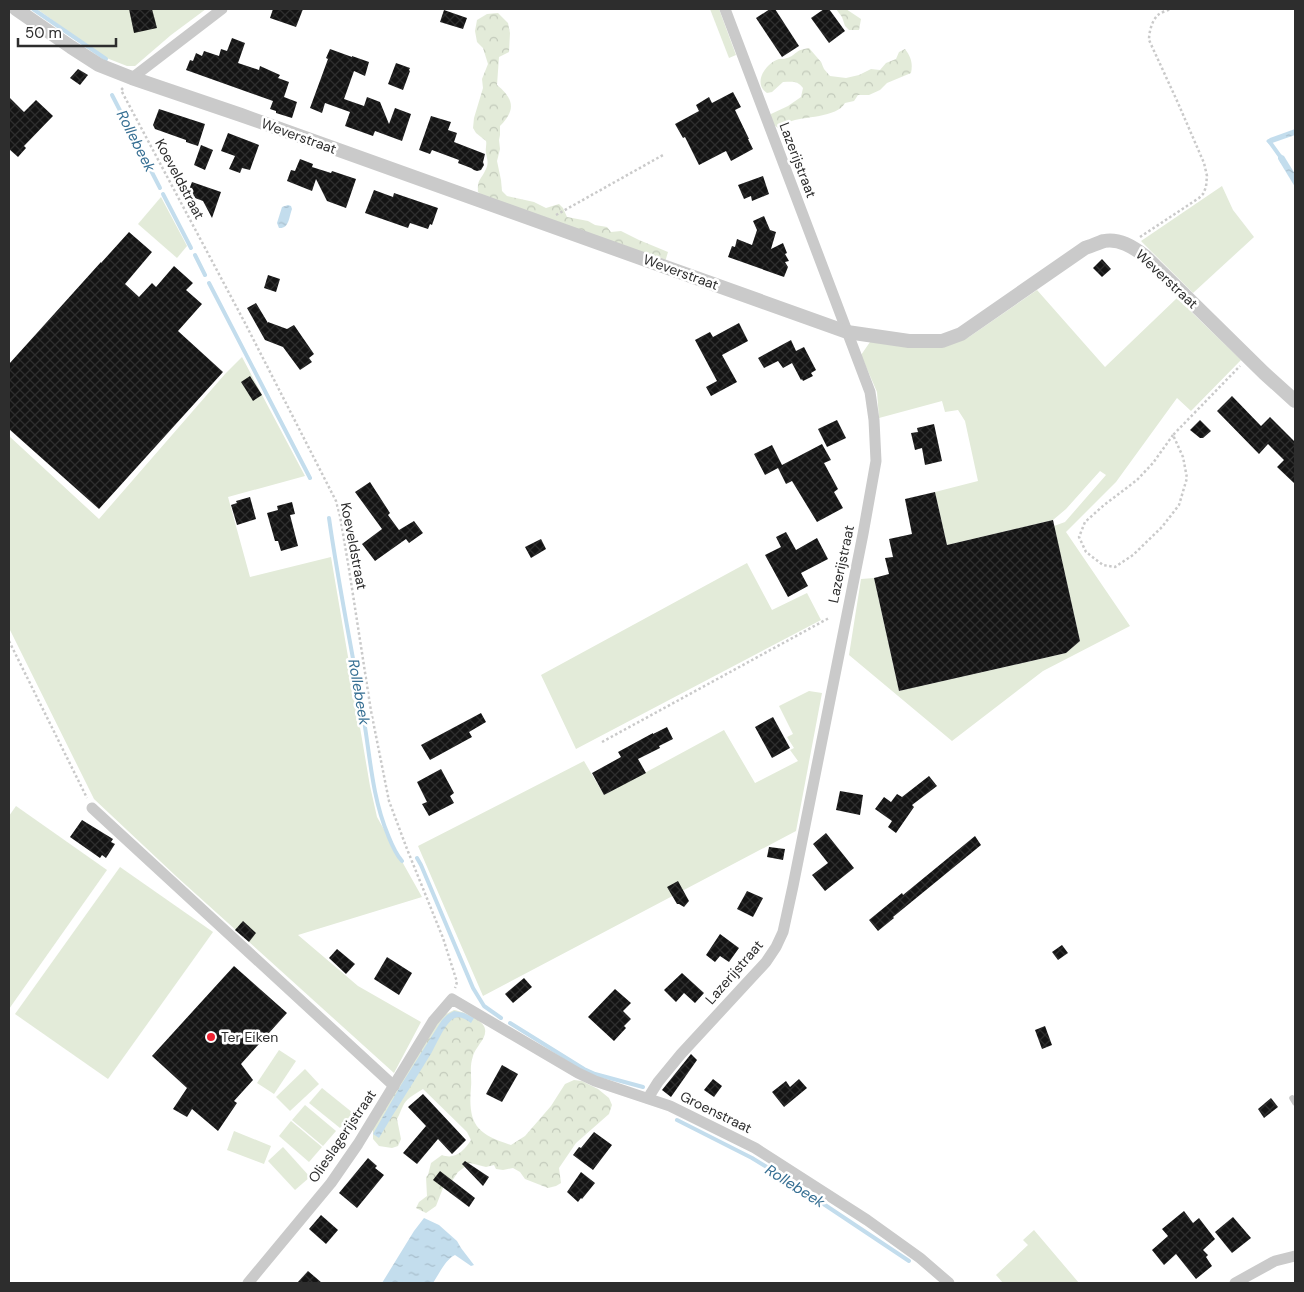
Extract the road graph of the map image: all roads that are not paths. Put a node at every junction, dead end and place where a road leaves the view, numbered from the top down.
1 (16, 9) edge
2 (222, 9) edge
3 (725, 9) edge
4 (132, 78) junction
5 (847, 332) junction
6 (1295, 401) edge
7 (92, 808) road end
8 (452, 999) joint
9 (394, 1086) junction
10 (648, 1098) junction
11 (1295, 1256) edge
12 (248, 1283) edge
13 (949, 1283) edge
14 (1235, 1283) edge

1 - 4 street, Weverstraat
2 - 4 street
3 - 5 street, Lazerijstraat
4 - 5 street, Weverstraat
5 - 6 street, Weverstraat
5 - 10 street, Lazerijstraat
7 - 9 street
8 - 9 street, Olieslagerijstraat
8 - 10 street, Groenstraat
9 - 12 street, Olieslagerijstraat
10 - 13 street, Groenstraat
11 - 14 street

